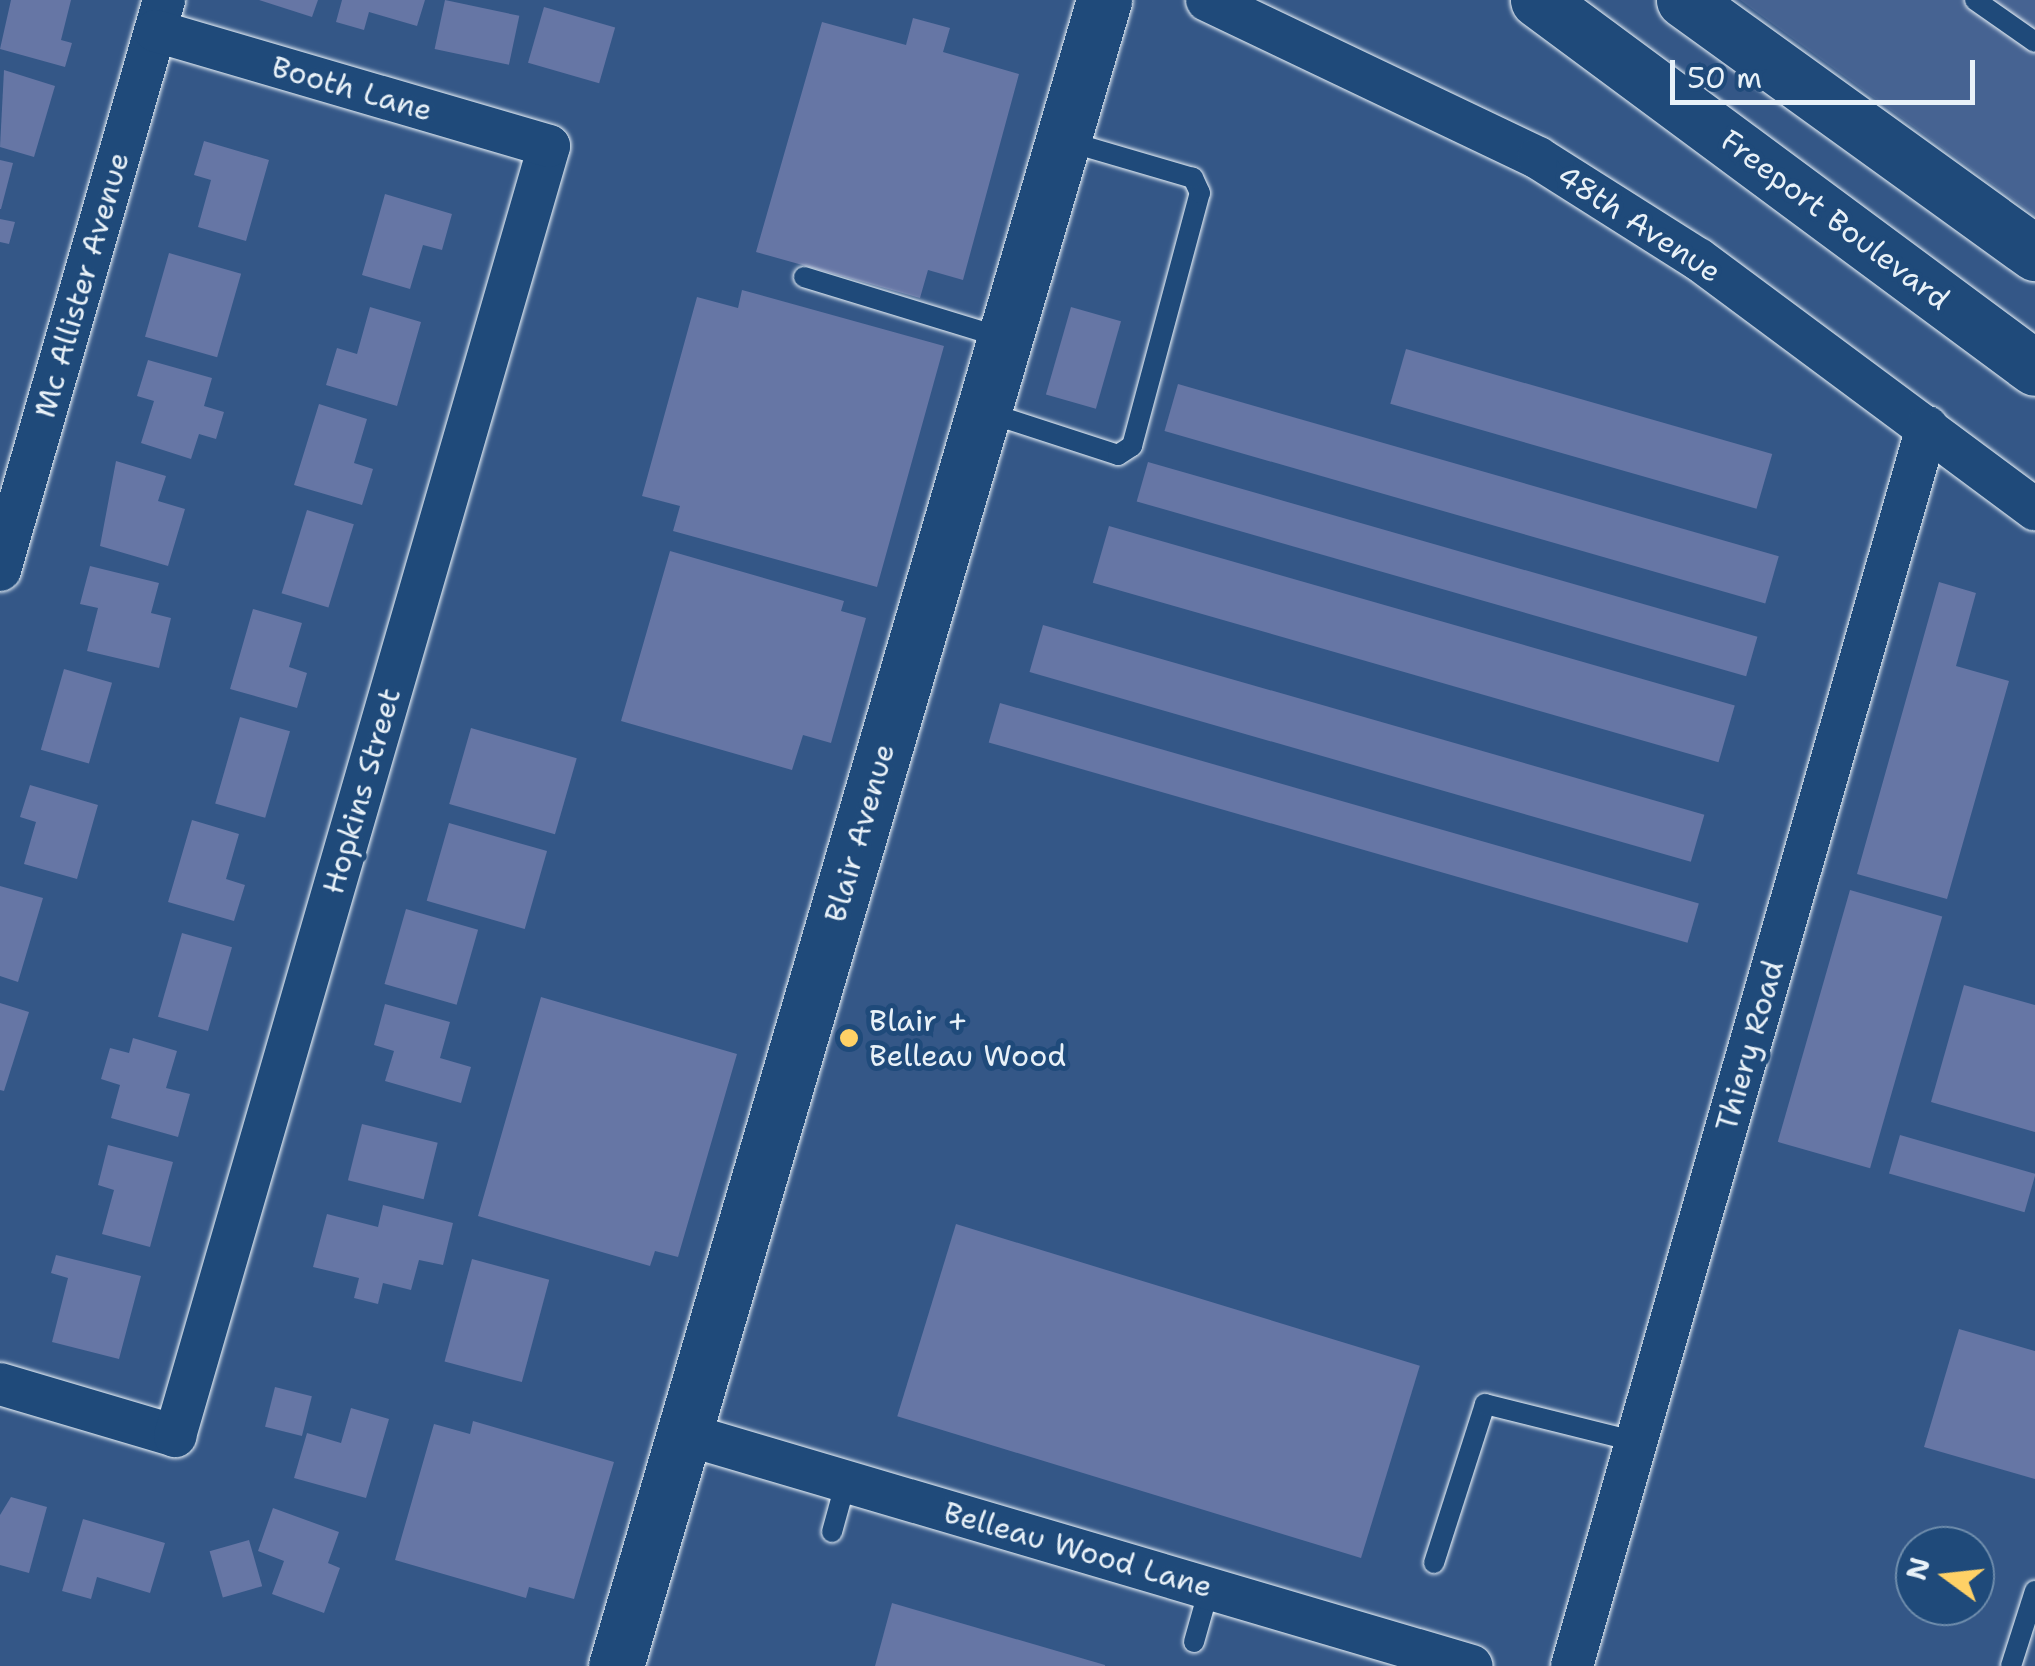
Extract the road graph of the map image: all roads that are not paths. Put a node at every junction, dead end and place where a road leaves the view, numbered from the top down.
1 (1104, 0) edge
2 (1207, 0) edge
3 (1538, 0) edge
4 (1684, 0) edge
5 (1976, 0) edge
6 (159, 16) edge
7 (2035, 42) edge
8 (1063, 140) junction
9 (550, 146) joint
10 (2035, 253) edge
11 (804, 277) dead end
12 (1005, 338) junction
13 (2035, 368) edge
14 (984, 412) junction
15 (1927, 427) junction
16 (2035, 509) edge
17 (0, 570) edge
18 (0, 1384) edge
19 (684, 1434) junction
20 (1637, 1442) junction
21 (846, 1481) junction
22 (832, 1532) dead end
23 (1434, 1564) dead end
24 (1209, 1588) junction
25 (2035, 1591) edge
26 (1194, 1642) dead end
27 (616, 1666) edge
28 (1472, 1666) edge
29 (1572, 1666) edge
30 (2011, 1666) edge

1 - 8 street, Blair Avenue
2 - 15 street, 48th Avenue
3 - 13 street, Freeport Boulevard
4 - 10 street
5 - 7 lane
6 - 9 street, Booth Lane
6 - 17 street, Mc Allister Avenue
8 - 12 street, Blair Avenue
8 - 14 lane
9 - 18 street, Hopkins Street
11 - 12 lane
12 - 14 street, Blair Avenue
14 - 19 street, Blair Avenue
15 - 16 street, 48th Avenue
15 - 20 street, Thiery Road
19 - 21 street, Belleau Wood Lane
19 - 27 street, Blair Avenue
20 - 23 lane
20 - 29 street, Thiery Road
21 - 22 lane
21 - 24 street, Belleau Wood Lane
24 - 26 lane
24 - 28 street, Belleau Wood Lane
25 - 30 lane

